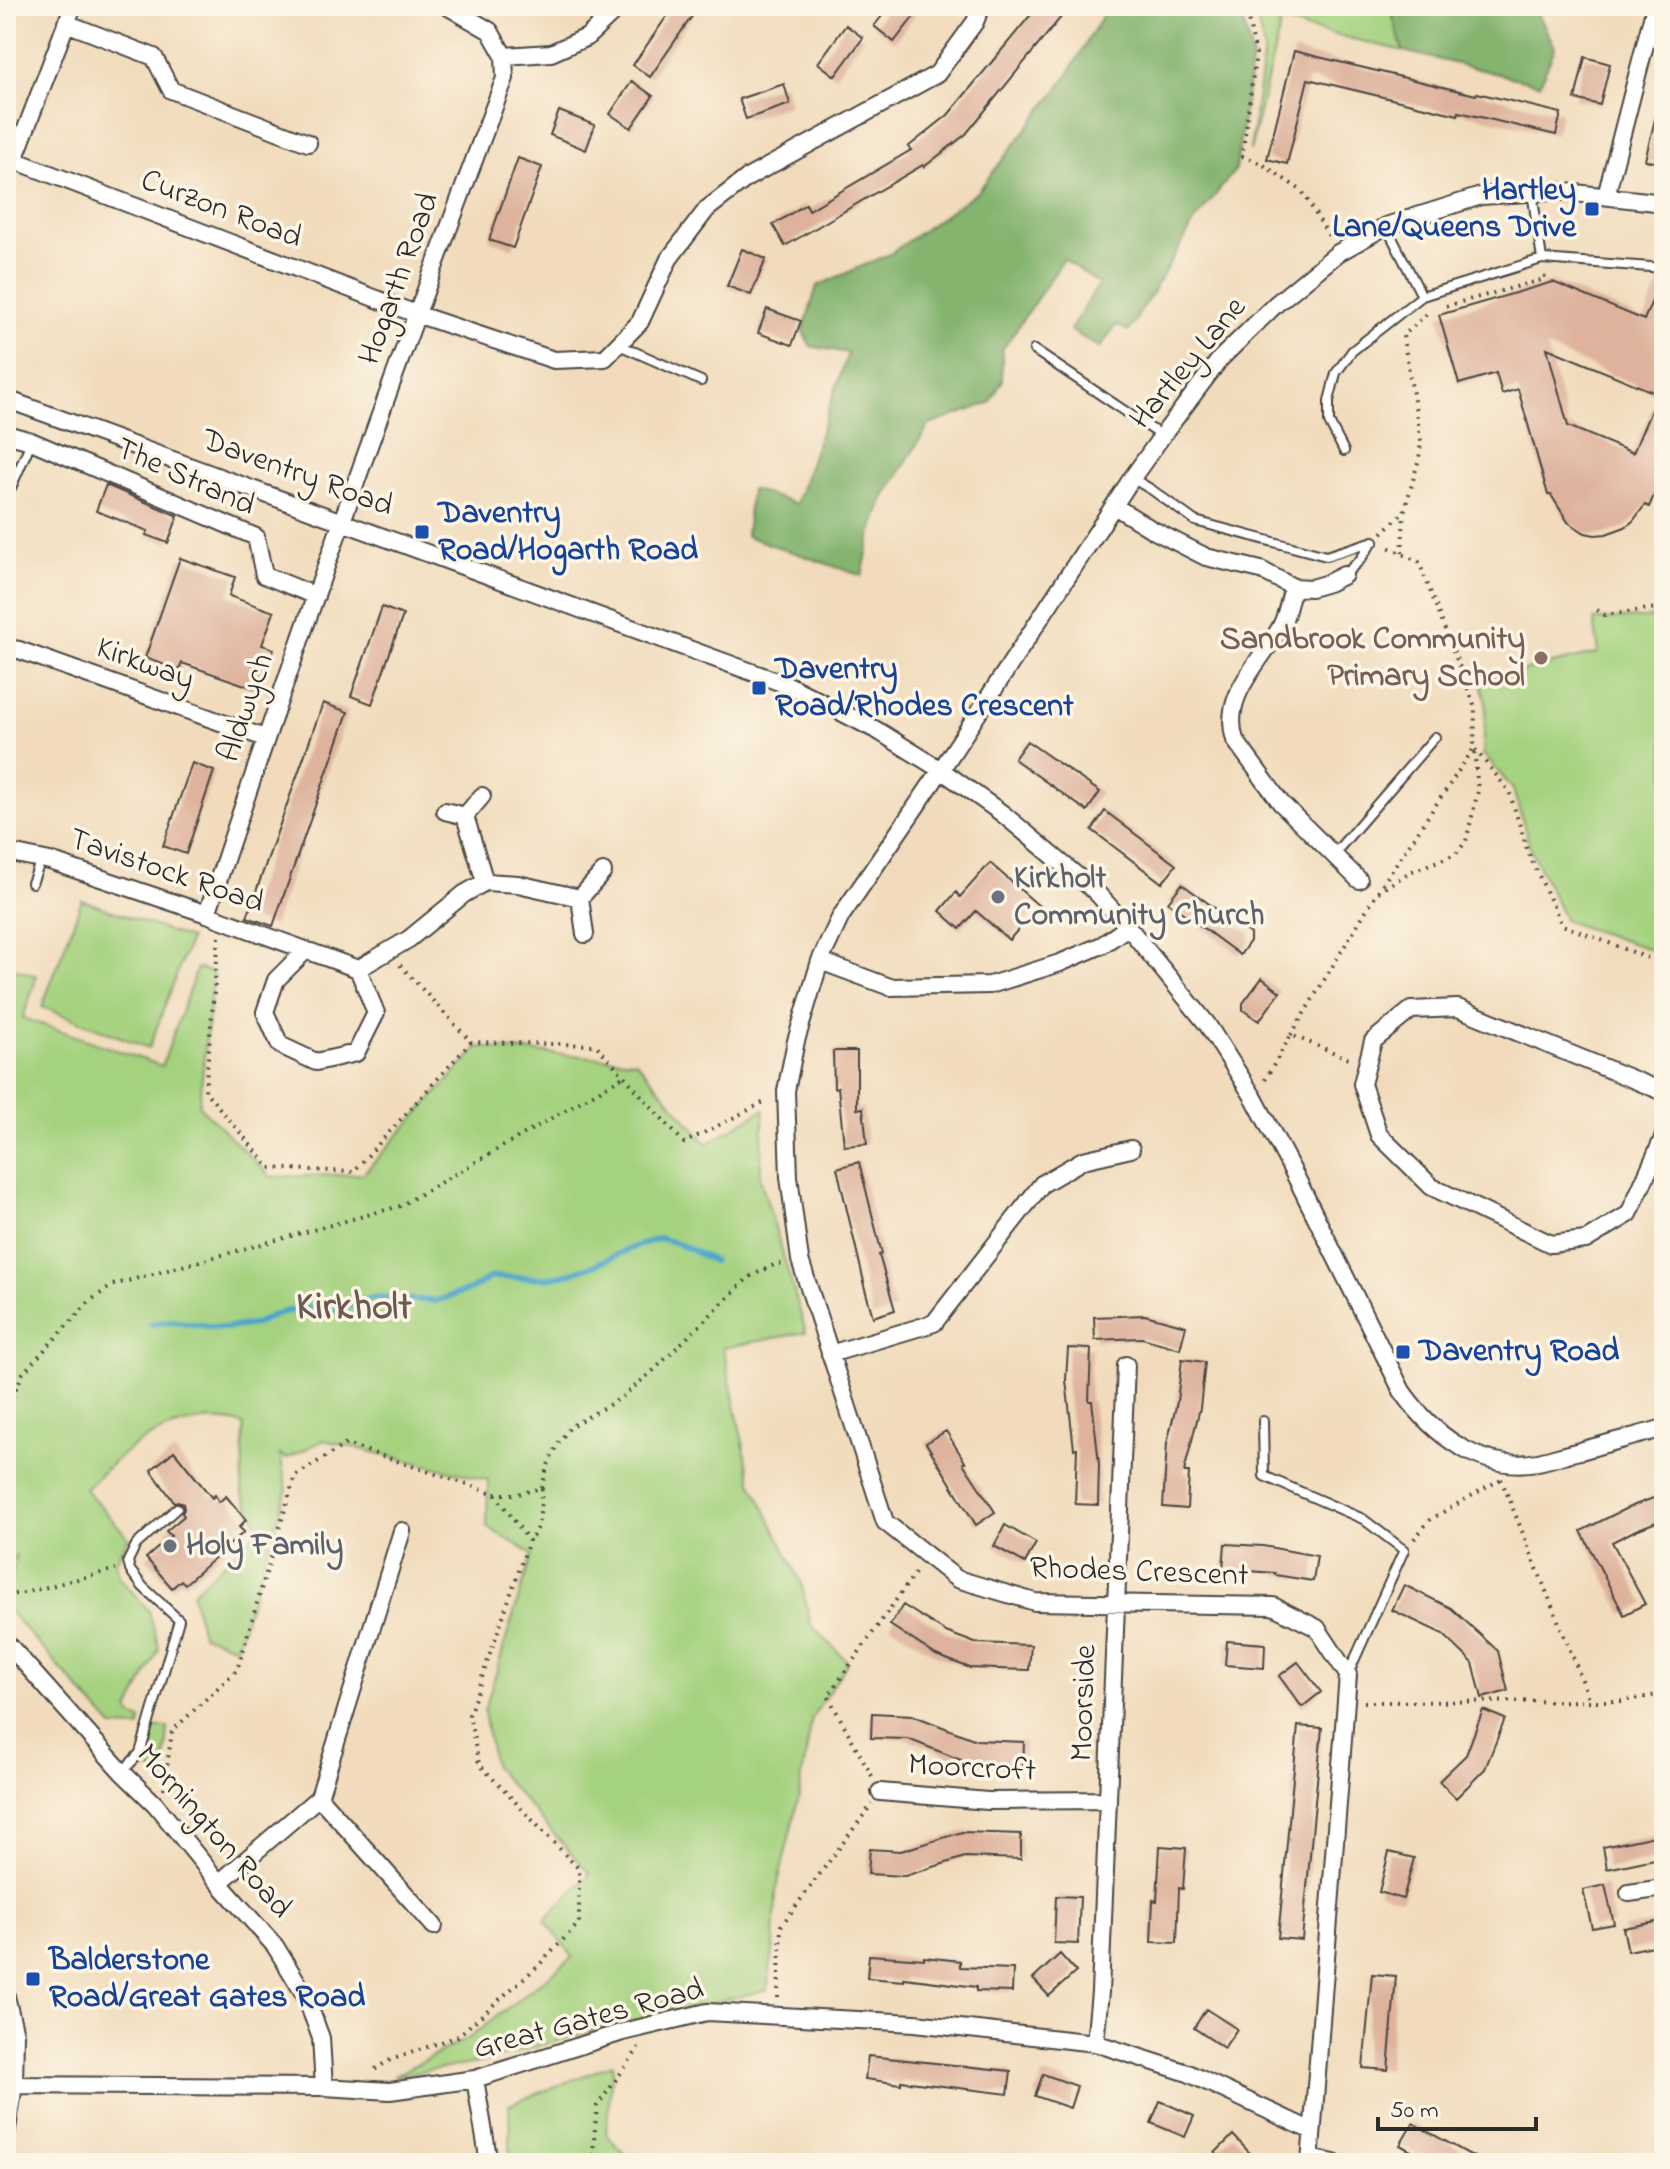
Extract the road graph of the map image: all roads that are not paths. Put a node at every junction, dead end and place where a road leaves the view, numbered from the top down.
1 (73, 6) edge
2 (448, 6) edge
3 (620, 6) edge
4 (981, 6) edge
5 (1655, 6) edge
6 (66, 23) junction
7 (504, 56) junction
8 (308, 143) dead end
9 (10, 159) edge
10 (1532, 192) junction
11 (1606, 196) junction
12 (1664, 203) edge
13 (1386, 226) junction
14 (1542, 259) junction
15 (1664, 268) edge
16 (1422, 296) junction
17 (416, 314) junction
18 (618, 345) junction
19 (1034, 350) dead end
20 (701, 381) dead end
21 (6, 399) edge
22 (6, 434) edge
23 (1162, 436) junction
24 (31, 441) junction
25 (1344, 451) dead end
26 (1132, 478) junction
27 (6, 499) edge
28 (1114, 506) junction
29 (342, 521) junction
30 (1344, 575) joint
31 (1293, 587) junction
32 (316, 596) junction
33 (6, 648) edge
34 (1435, 737) dead end
35 (265, 738) junction
36 (941, 770) junction
37 (482, 796) dead end
38 (445, 811) dead end
39 (465, 816) junction
40 (6, 852) edge
41 (1334, 854) junction
42 (41, 859) junction
43 (603, 872) dead end
44 (1359, 880) dead end
45 (485, 882) junction
46 (32, 883) dead end
47 (580, 898) junction
48 (214, 917) junction
49 (1128, 927) junction
50 (585, 934) dead end
51 (306, 950) junction
52 (820, 961) junction
53 (358, 969) junction
54 (1664, 1092) edge
55 (1664, 1136) edge
56 (1131, 1149) dead end
57 (830, 1354) junction
58 (1126, 1365) dead end
59 (1263, 1421) dead end
60 (1664, 1428) edge
61 (177, 1508) dead end
62 (402, 1531) dead end
63 (1117, 1604) junction
64 (6, 1642) edge
65 (1348, 1675) junction
66 (122, 1772) junction
67 (880, 1792) road end
68 (319, 1797) junction
69 (1108, 1800) junction
70 (219, 1883) junction
71 (1664, 1888) edge
72 (1629, 1893) dead end
73 (434, 1926) dead end
74 (6, 1996) edge
75 (1095, 2043) junction
76 (475, 2079) junction
77 (10, 2085) edge
78 (324, 2087) junction
79 (1312, 2131) junction
80 (6, 2135) edge
81 (1310, 2160) edge
82 (489, 2163) edge
83 (1334, 2163) edge

1 - 6 street
2 - 7 street
3 - 7 street
4 - 18 street
5 - 11 street
6 - 8 street
6 - 9 street
7 - 17 street, Hogarth Road
9 - 17 street, Curzon Road
10 - 11 street, Hartley Lane
10 - 13 street, Hartley Lane
10 - 14 lane
11 - 12 street, Hartley Lane
13 - 16 lane
13 - 23 street, Hartley Lane
14 - 15 lane
14 - 16 lane
16 - 25 lane
17 - 18 street, Curzon Road
17 - 29 street, Hogarth Road
18 - 20 lane
19 - 23 lane
21 - 29 street, Daventry Road
22 - 24 street, The Strand
23 - 26 street, Hartley Lane
24 - 27 lane
24 - 32 street, The Strand
26 - 28 street, Hartley Lane
26 - 30 lane
28 - 31 street
28 - 36 street, Hartley Lane
29 - 32 street, Aldwych
29 - 36 street, Daventry Road
30 - 31 street
31 - 41 street
32 - 35 street, Aldwych
33 - 35 street, Kirkway
34 - 41 lane
35 - 48 street, Aldwych
36 - 49 street, Daventry Road
36 - 52 street, Rhodes Crescent
37 - 39 street
38 - 39 street
39 - 45 street
40 - 42 street, Tavistock Road
41 - 44 street
42 - 46 lane
42 - 48 street, Tavistock Road
43 - 47 street
45 - 47 street
45 - 53 street
47 - 50 street
48 - 51 street, Tavistock Road
49 - 52 street
49 - 60 street, Daventry Road
51 - 53 street
51 - 53 street
52 - 57 street, Rhodes Crescent
54 - 55 street
56 - 57 street
57 - 63 street, Rhodes Crescent
58 - 63 street, Moorside
59 - 65 lane
61 - 66 lane
62 - 68 street
63 - 65 street, Rhodes Crescent
63 - 69 street, Moorside
64 - 66 street, Mornington Road
65 - 79 street
66 - 70 street, Mornington Road
67 - 69 street, Moorcroft
68 - 70 street
68 - 73 street
69 - 75 street, Moorside
70 - 78 street, Mornington Road
71 - 72 street
74 - 77 street
75 - 76 street, Great Gates Road
75 - 79 street, Great Gates Road
76 - 78 street, Great Gates Road
76 - 82 street
77 - 78 street, Great Gates Road
77 - 80 street
79 - 81 street
81 - 83 street

